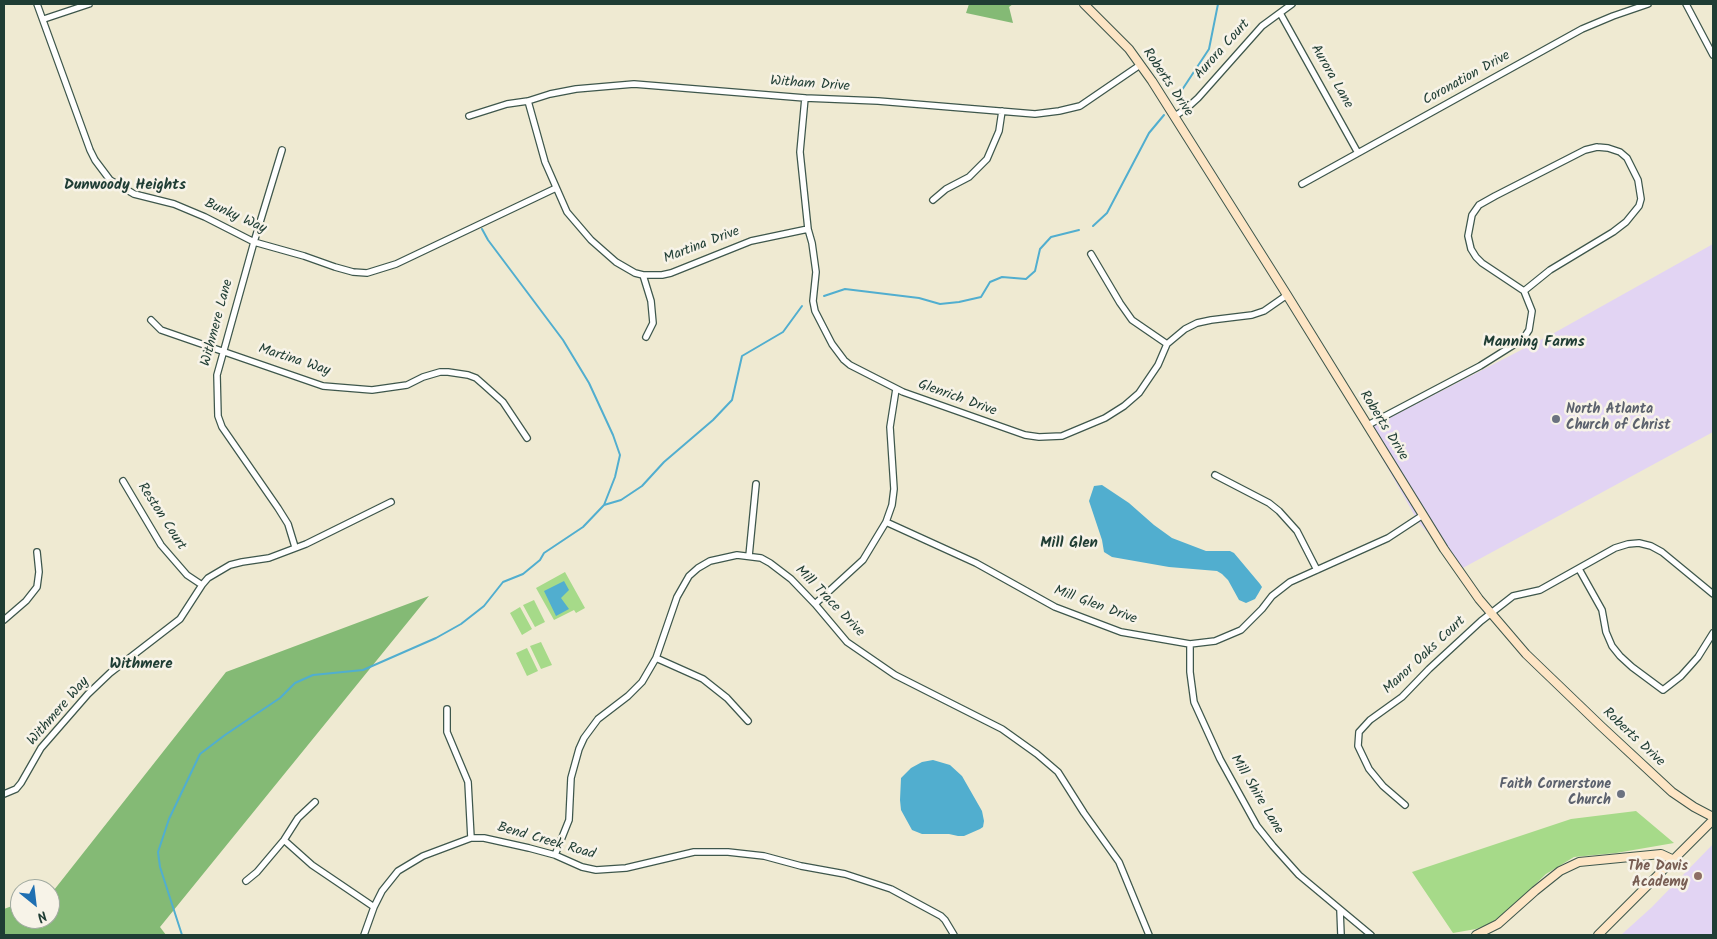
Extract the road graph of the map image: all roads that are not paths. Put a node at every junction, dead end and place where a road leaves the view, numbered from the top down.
1 (37, 4) edge
2 (89, 4) edge
3 (1084, 4) edge
4 (1292, 4) edge
5 (1648, 4) edge
6 (1686, 4) edge
7 (1280, 13) junction
8 (44, 19) junction
9 (1713, 55) edge
10 (1140, 65) junction
11 (805, 98) junction
12 (528, 101) junction
13 (1002, 111) junction
14 (469, 116) dead end
15 (1175, 116) junction
16 (282, 150) dead end
17 (1358, 153) junction
18 (1302, 184) dead end
19 (556, 188) junction
20 (933, 200) dead end
21 (808, 229) junction
22 (254, 242) junction
23 (1091, 254) dead end
24 (643, 275) junction
25 (1524, 291) junction
26 (1288, 295) junction
27 (151, 320) dead end
28 (646, 337) dead end
29 (1167, 344) junction
30 (222, 351) junction
31 (896, 389) junction
32 (1368, 425) junction
33 (527, 438) dead end
34 (1215, 475) dead end
35 (123, 481) dead end
36 (756, 484) dead end
37 (390, 502) dead end
38 (1424, 515) junction
39 (886, 522) junction
40 (295, 547) junction
41 (37, 552) dead end
42 (748, 556) junction
43 (1579, 569) junction
44 (1317, 570) junction
45 (202, 585) junction
46 (1713, 594) edge
47 (815, 604) junction
48 (1488, 615) junction
49 (4, 620) edge
50 (1713, 633) edge
51 (1190, 644) junction
52 (656, 658) junction
53 (447, 709) dead end
54 (748, 721) dead end
55 (4, 794) edge
56 (315, 802) dead end
57 (1406, 806) dead end
58 (1713, 818) edge
59 (471, 838) junction
60 (284, 840) junction
61 (555, 855) junction
62 (1674, 860) junction
63 (246, 881) dead end
64 (374, 907) junction
65 (1340, 910) junction
66 (364, 935) edge
67 (954, 935) edge
68 (1148, 935) edge
69 (1341, 935) edge
70 (1371, 935) edge
71 (1476, 935) edge
72 (1598, 935) edge

1 - 8 street, Bunky Way
2 - 8 street
3 - 10 street, Roberts Drive
4 - 7 street, Aurora Court
5 - 17 street, Coronation Drive
6 - 9 street
7 - 15 street, Aurora Court
7 - 17 street, Aurora Lane
8 - 22 street, Bunky Way
10 - 13 street, Witham Drive
10 - 15 street, Roberts Drive
11 - 12 street, Witham Drive
11 - 13 street, Witham Drive
11 - 21 street, Glenrich Drive
12 - 14 street, Witham Drive
12 - 19 street, Martina Drive
13 - 20 street
15 - 26 street, Roberts Drive
16 - 22 street, Withmere Lane
17 - 18 street, Coronation Drive
19 - 22 street, Bunky Way
19 - 24 street, Martina Drive
21 - 24 street, Martina Drive
21 - 31 street, Glenrich Drive
22 - 30 street, Withmere Lane
23 - 29 street
24 - 28 street
25 - 25 street
25 - 32 street
26 - 29 street, Glenrich Drive
26 - 32 street, Roberts Drive
27 - 30 street, Martina Way
29 - 31 street, Glenrich Drive
30 - 33 street, Martina Way
30 - 40 street, Withmere Lane
31 - 39 street
32 - 38 street, Roberts Drive
34 - 44 street
35 - 45 street, Reston Court
36 - 42 street
37 - 40 street, Withmere Way
38 - 44 street, Mill Glen Drive
38 - 48 street, Roberts Drive
39 - 47 street
39 - 51 street, Mill Glen Drive
40 - 45 street, Withmere Way
41 - 49 street
42 - 47 street, Mill Trace Drive
42 - 52 street, Mill Trace Drive
43 - 46 street, Manor Oaks Court
43 - 48 street, Manor Oaks Court
43 - 50 street
44 - 51 street, Mill Glen Drive
45 - 55 street, Withmere Way
47 - 68 street, Mill Trace Drive
48 - 57 street, Manor Oaks Court
48 - 58 street, Roberts Drive
51 - 65 street, Mill Shire Lane
52 - 54 street
52 - 61 street, Mill Trace Drive
53 - 59 street
56 - 60 street
58 - 62 street
59 - 61 street, Bend Creek Road
59 - 64 street, Bend Creek Road
60 - 63 street
60 - 64 street
61 - 67 street, Bend Creek Road
62 - 71 street
62 - 72 street
64 - 66 street, Bend Creek Road
65 - 69 street
65 - 70 street, Mill Shire Lane

